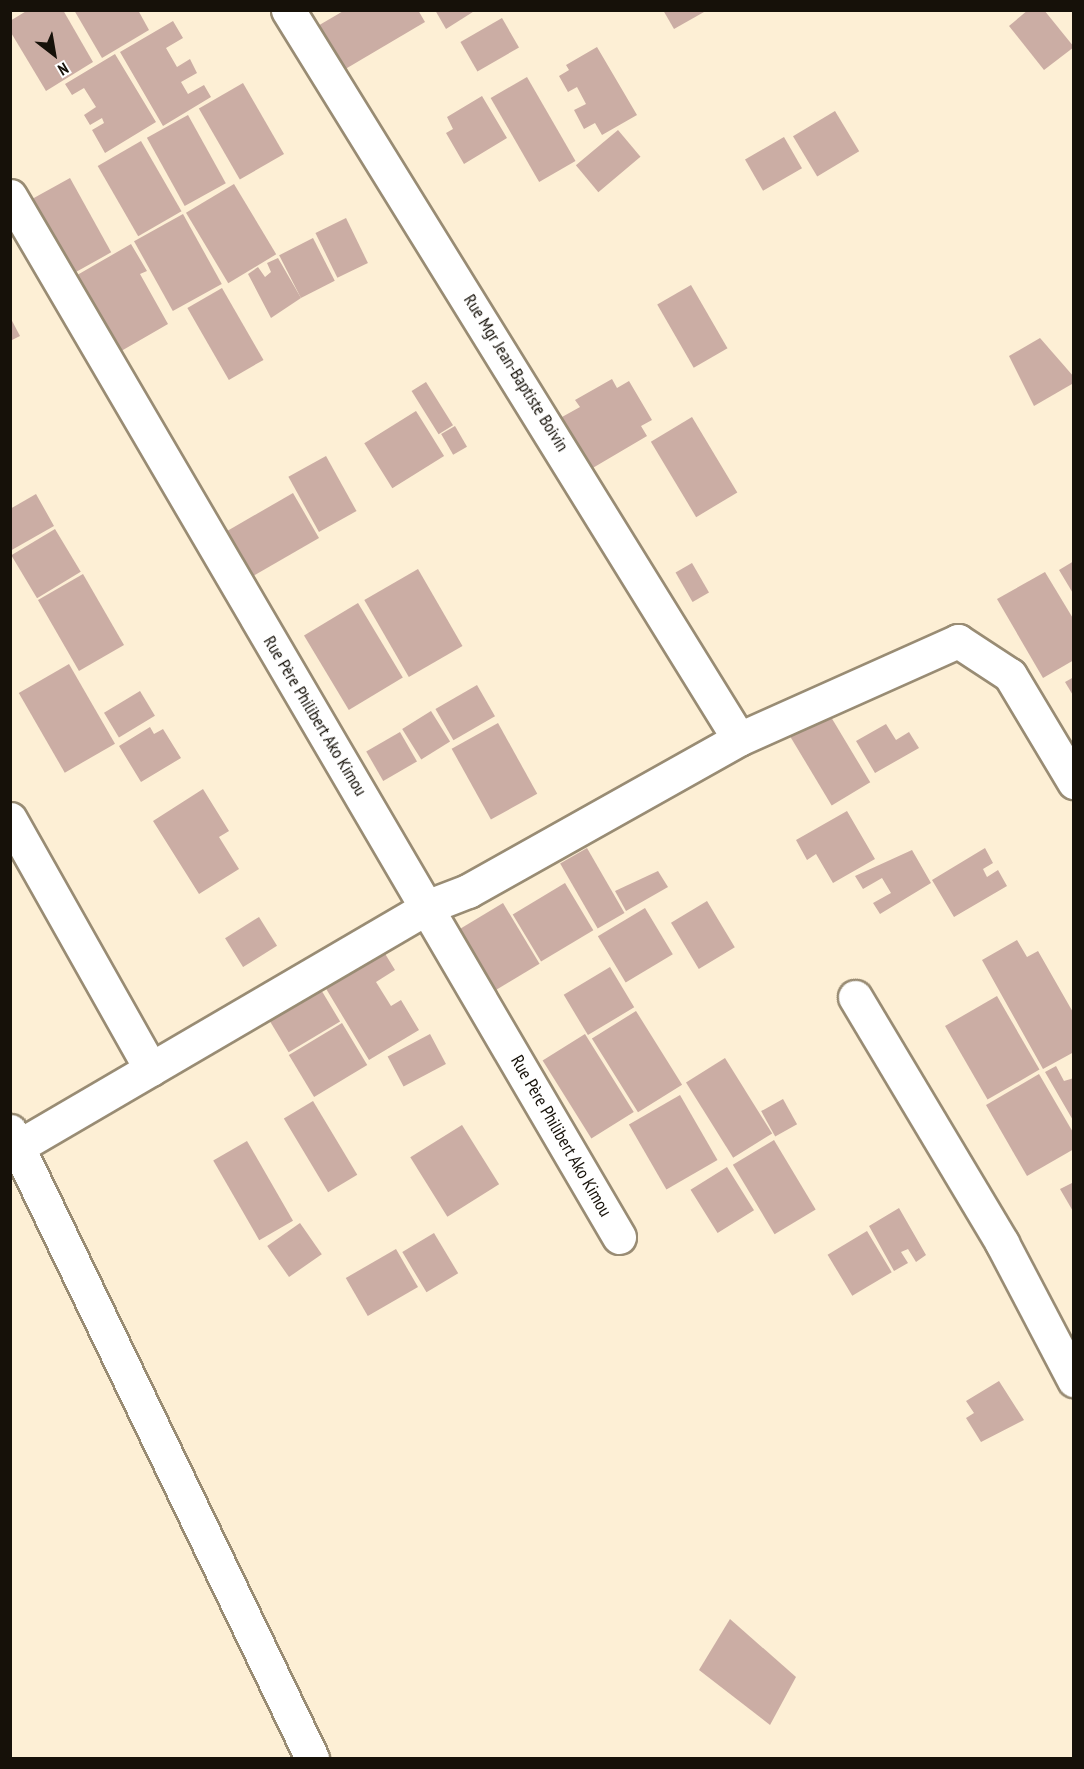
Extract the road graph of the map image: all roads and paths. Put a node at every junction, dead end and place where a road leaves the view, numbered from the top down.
1 (288, 10) edge
2 (10, 196) edge
3 (739, 739) junction
4 (1074, 782) edge
5 (10, 819) edge
6 (429, 906) junction
7 (855, 997) dead end
8 (151, 1069) junction
9 (15, 1138) edge
10 (619, 1237) dead end
11 (1074, 1380) edge
12 (312, 1758) edge

1 - 3 street, Rue Mgr Jean-Baptiste Boivin
2 - 6 street, Rue Père Philibert Ako Kimou
3 - 4 street
3 - 6 street
5 - 8 street
6 - 8 street
6 - 10 street, Rue Père Philibert Ako Kimou
7 - 11 street
8 - 9 street
9 - 12 street

